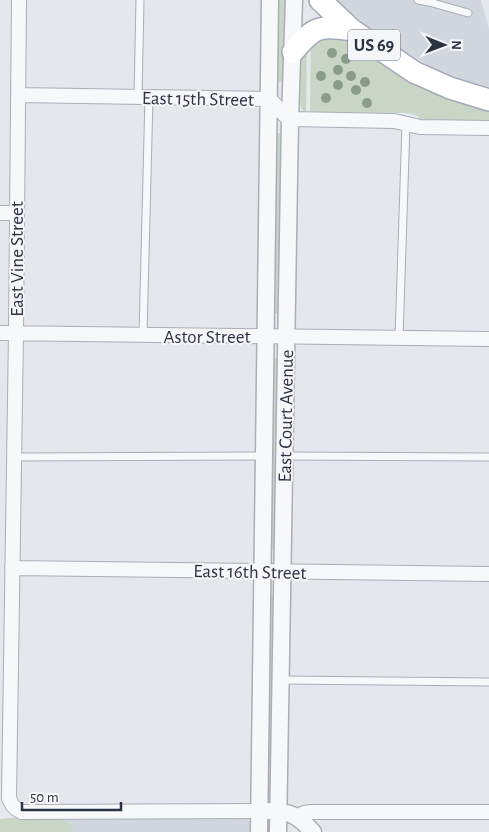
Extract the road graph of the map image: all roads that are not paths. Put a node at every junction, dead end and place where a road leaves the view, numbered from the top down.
1 (19, 0) edge
2 (140, 0) edge
3 (270, 0) edge
4 (294, 0) edge
5 (320, 0) edge
6 (418, 0) edge
7 (468, 13) dead end
8 (352, 30) junction
9 (293, 52) junction
10 (18, 95) junction
11 (144, 97) junction
12 (269, 100) junction
13 (489, 100) edge
14 (290, 119) junction
15 (406, 124) junction
16 (489, 128) edge
17 (0, 213) edge
18 (16, 213) junction
19 (0, 333) edge
20 (16, 333) junction
21 (142, 335) junction
22 (266, 336) junction
23 (287, 336) junction
24 (399, 338) junction
25 (489, 339) edge
26 (264, 456) junction
27 (284, 456) junction
28 (13, 457) junction
29 (489, 457) edge
30 (12, 568) junction
31 (263, 571) junction
32 (282, 572) junction
33 (489, 574) edge
34 (281, 680) junction
35 (489, 682) edge
36 (259, 811) junction
37 (279, 812) junction
38 (489, 812) edge
39 (297, 817) junction
40 (259, 832) edge
41 (278, 832) edge
42 (313, 832) edge

1 - 10 street, East Vine Street
2 - 11 lane
3 - 12 street, East Court Avenue
4 - 9 street, East Court Avenue
5 - 8 main road, US 69
6 - 7 lane
8 - 9 main road
8 - 13 main road, US 69
9 - 14 street, East Court Avenue
10 - 11 street, East 15th Street
10 - 18 street, East Vine Street
11 - 12 street, East 15th Street
11 - 21 lane
12 - 14 street, East 15th Street
12 - 22 street, East Court Avenue
14 - 15 street
14 - 23 street, East Court Avenue
15 - 16 street
15 - 24 lane
17 - 18 street
18 - 20 street, East Vine Street
19 - 20 street, Astor Street
20 - 21 street, Astor Street
20 - 28 street, East Vine Street
21 - 22 street, Astor Street
22 - 23 street, Astor Street
22 - 26 street, East Court Avenue
23 - 24 street, Astor Street
23 - 27 street, East Court Avenue
24 - 25 street, Astor Street
26 - 28 lane
26 - 31 street, East Court Avenue
27 - 29 lane
27 - 32 street, East Court Avenue
28 - 30 street, East Vine Street
30 - 31 street, East 16th Street
30 - 36 street, East Vine Street
31 - 32 street, East 16th Street
31 - 36 street, East Court Avenue
32 - 33 street, East 16th Street
32 - 34 street, East Court Avenue
34 - 35 lane
34 - 37 street, East Court Avenue
36 - 37 street
36 - 40 street, East Court Avenue
37 - 39 street
37 - 41 street, East Court Avenue
38 - 39 street
39 - 42 street

